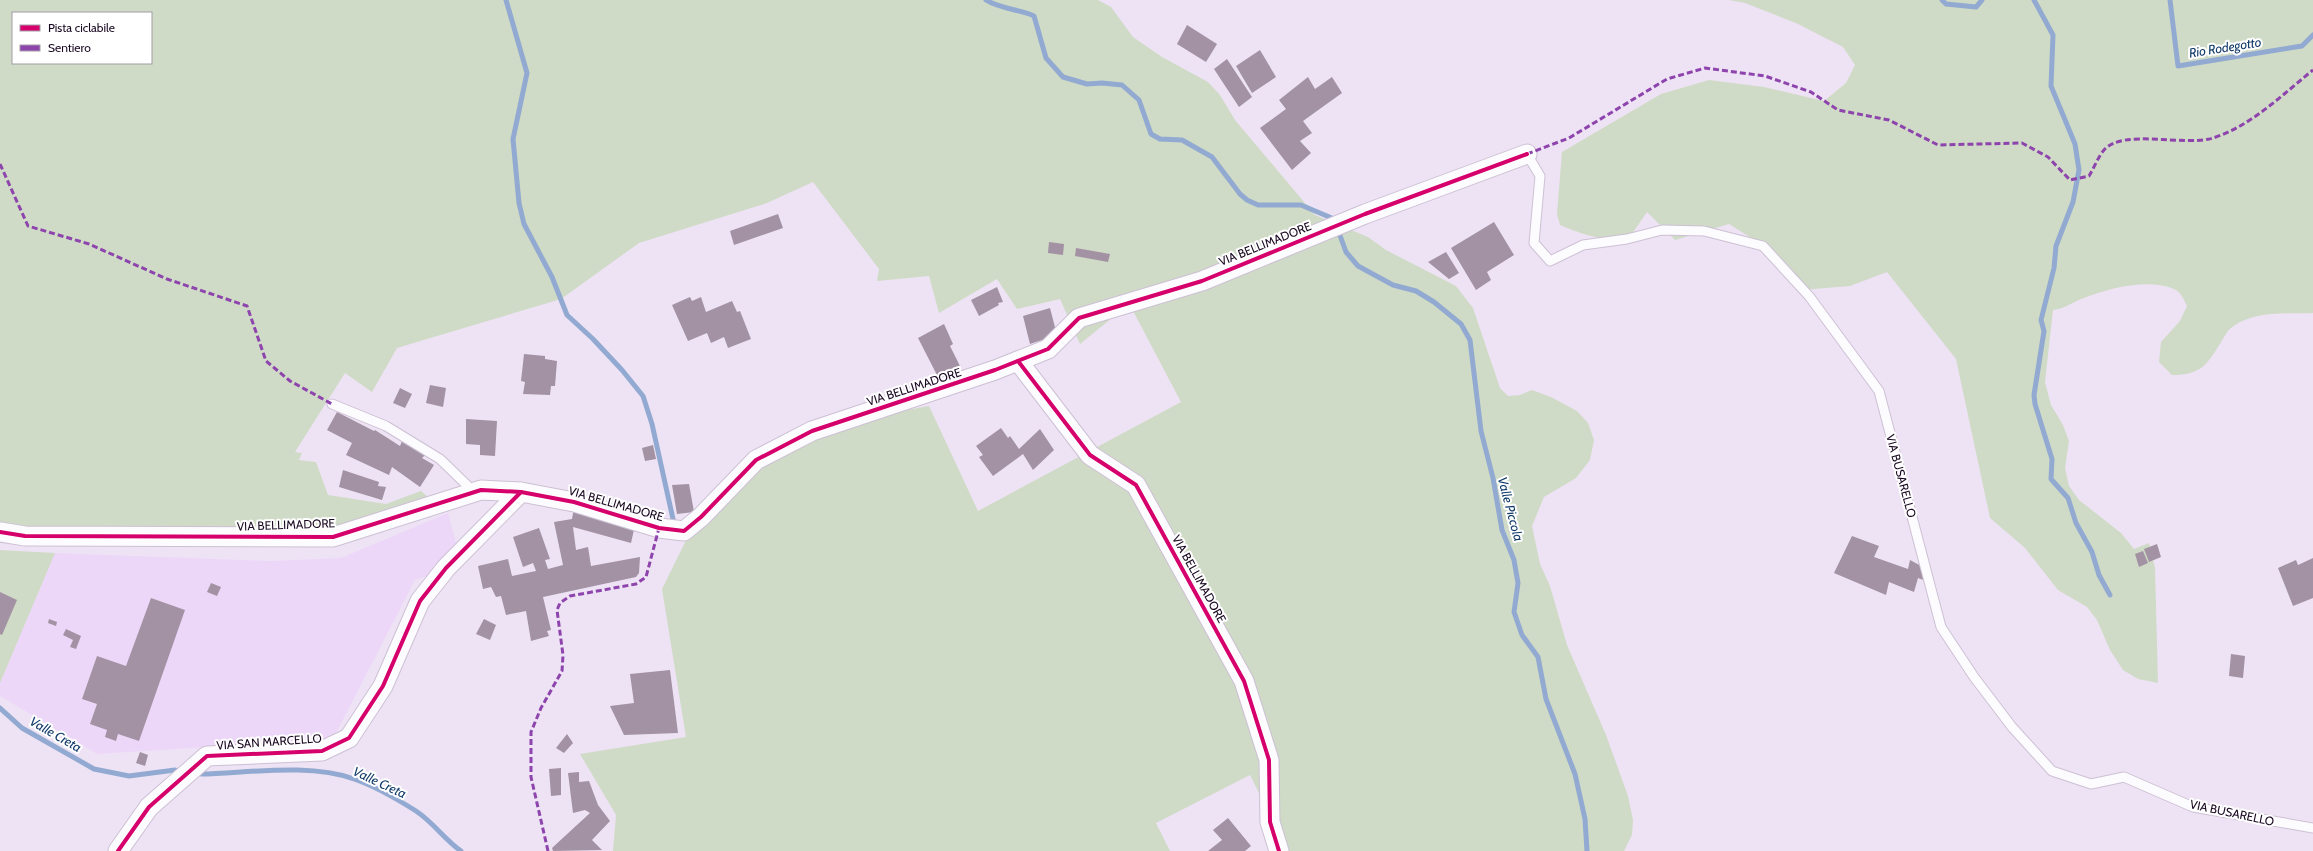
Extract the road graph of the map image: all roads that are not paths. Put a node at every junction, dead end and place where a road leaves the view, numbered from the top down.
1 (1527, 154) joint
2 (1018, 361) junction
3 (332, 404) dead end
4 (474, 492) junction
5 (521, 492) junction
6 (0, 532) edge
7 (2313, 828) edge
8 (118, 851) edge
9 (1279, 851) edge

1 - 2 street, VIA BELLIMADORE
1 - 7 lane, VIA BUSARELLO
2 - 5 street, VIA BELLIMADORE
2 - 9 street, VIA BELLIMADORE
3 - 4 lane
4 - 5 street, VIA BELLIMADORE
4 - 6 street, VIA BELLIMADORE
5 - 8 street, VIA SAN MARCELLO

